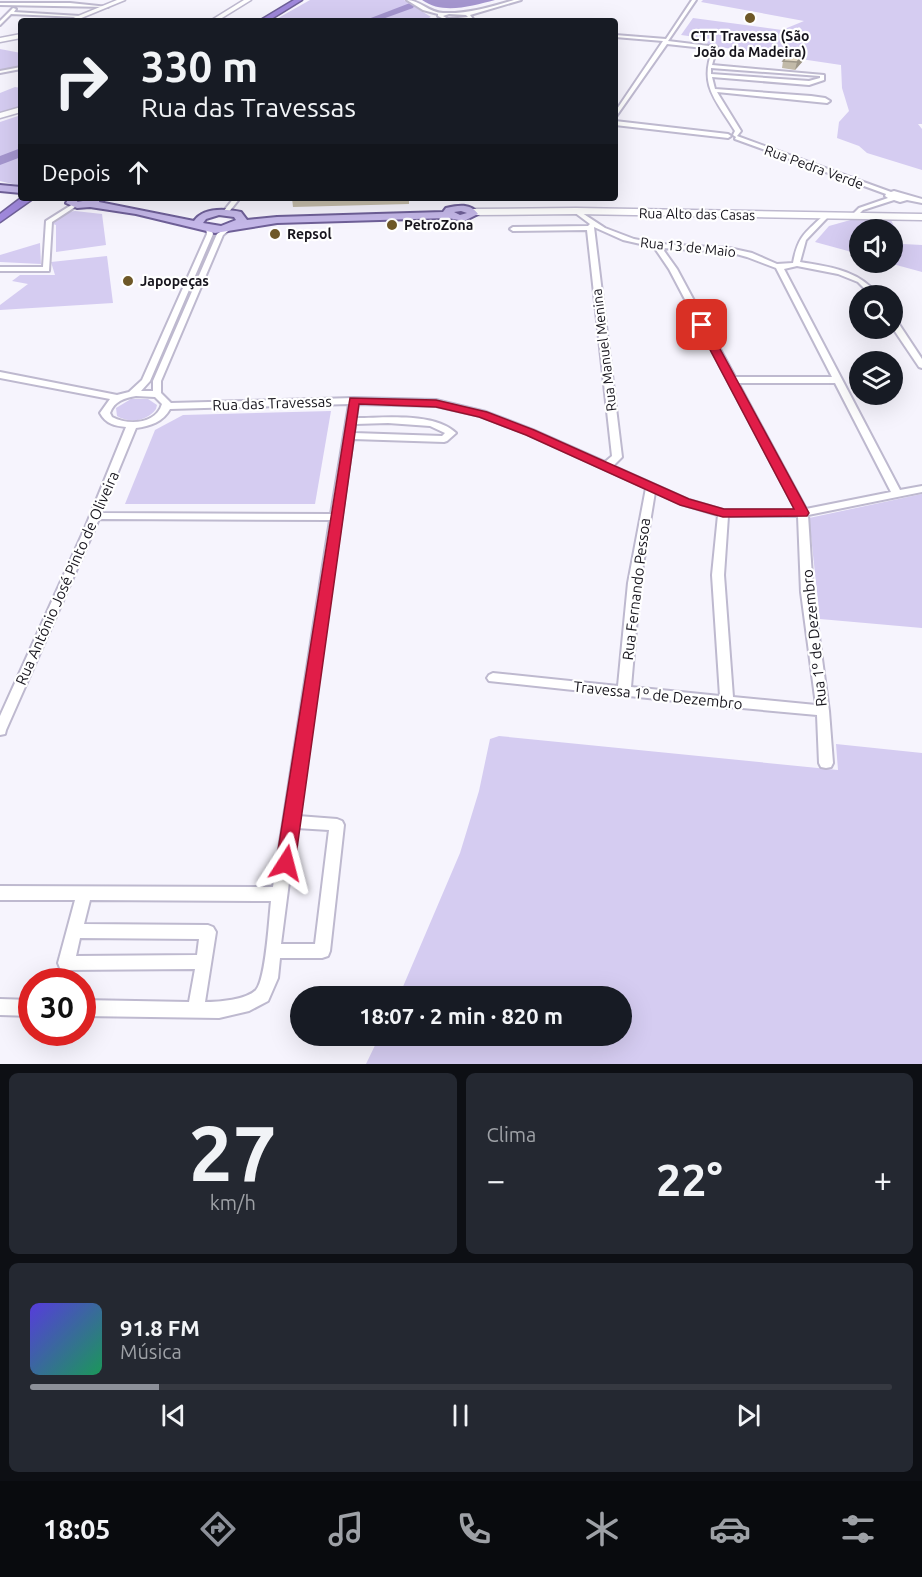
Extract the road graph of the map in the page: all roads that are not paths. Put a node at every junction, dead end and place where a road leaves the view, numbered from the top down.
1 (120, 0) edge
2 (234, 0) edge
3 (248, 0) edge
4 (301, 0) edge
5 (409, 0) edge
6 (519, 0) edge
7 (694, 0) edge
8 (19, 2) edge
9 (0, 4) edge
10 (104, 7) junction
11 (442, 14) junction
12 (8, 15) junction
13 (0, 16) edge
14 (78, 16) junction
15 (74, 18) edge
16 (76, 18) edge
17 (212, 18) edge
18 (218, 18) edge
19 (270, 18) edge
20 (441, 18) edge
21 (469, 18) edge
22 (0, 24) edge
23 (618, 36) edge
24 (18, 37) edge
25 (0, 40) edge
26 (666, 42) junction
27 (709, 66) junction
28 (18, 69) edge
29 (0, 72) edge
30 (710, 75) junction
31 (714, 90) junction
32 (811, 99) dead end
33 (618, 111) edge
34 (18, 112) edge
35 (0, 118) edge
36 (618, 123) edge
37 (736, 137) junction
38 (0, 188) edge
39 (18, 190) edge
40 (891, 196) junction
41 (18, 200) edge
42 (24, 201) edge
43 (72, 201) edge
44 (98, 201) edge
45 (99, 201) edge
46 (235, 201) edge
47 (922, 201) edge
48 (226, 212) junction
49 (472, 212) joint
50 (576, 212) junction
51 (590, 212) junction
52 (0, 214) edge
53 (207, 215) junction
54 (826, 216) junction
55 (853, 217) junction
56 (922, 217) edge
57 (0, 219) edge
58 (236, 223) junction
59 (204, 227) junction
60 (592, 227) junction
61 (513, 229) dead end
62 (657, 246) junction
63 (796, 264) junction
64 (779, 267) junction
65 (0, 269) edge
66 (866, 285) edge
67 (903, 336) edge
68 (922, 365) edge
69 (0, 375) edge
70 (731, 380) junction
71 (837, 381) junction
72 (132, 394) junction
73 (157, 394) junction
74 (118, 398) junction
75 (354, 401) junction
76 (168, 406) junction
77 (350, 421) junction
78 (132, 425) junction
79 (348, 436) junction
80 (605, 467) junction
81 (651, 487) junction
82 (922, 489) edge
83 (897, 494) junction
84 (723, 513) junction
85 (802, 513) junction
86 (95, 516) junction
87 (336, 517) junction
88 (493, 678) dead end
89 (624, 692) junction
90 (727, 703) junction
91 (823, 711) junction
92 (0, 730) edge
93 (826, 763) dead end
94 (292, 822) junction
95 (0, 893) edge
96 (84, 893) junction
97 (279, 894) junction
98 (74, 931) junction
99 (273, 951) junction
100 (204, 962) junction
101 (0, 1007) edge
102 (18, 1008) edge
103 (96, 1008) edge
104 (196, 1010) junction

1 - 10 main road
2 - 3 main road
2 - 17 main road
3 - 18 main road
4 - 19 highway
5 - 11 street
6 - 21 street
7 - 26 street
8 - 9 street
8 - 10 street
8 - 12 street
10 - 14 main road
10 - 16 main road
11 - 20 street
11 - 21 street
12 - 13 street
12 - 14 street
12 - 22 street
14 - 15 main road
23 - 26 street
24 - 25 main road
26 - 27 street
26 - 33 street
27 - 30 street
27 - 30 street
28 - 29 street
30 - 31 street
31 - 32 street
31 - 37 street
34 - 35 main road
36 - 37 street
37 - 40 street, Rua Pedra Verde
38 - 39 main road
40 - 47 street, Rua Pedra Verde
40 - 55 street
41 - 52 highway
42 - 57 highway
43 - 65 street
44 - 59 main road
45 - 53 main road
46 - 48 street
48 - 53 main road
48 - 58 main road
49 - 50 main road, Rua Alto das Casas
49 - 58 main road
50 - 51 main road, Rua Alto das Casas
50 - 60 street, Rua 13 de Maio
51 - 54 main road, Rua Alto das Casas
51 - 60 street
53 - 59 main road
54 - 55 main road, Rua Alto das Casas
54 - 63 street
55 - 56 main road, Rua Alto das Casas
58 - 59 main road
58 - 73 street
59 - 72 street
60 - 61 street
60 - 62 street, Rua 13 de Maio
60 - 80 street, Rua Manuel Menina
62 - 64 street, Rua 13 de Maio
62 - 70 street
63 - 64 street
63 - 66 street
64 - 71 street
67 - 68 street
69 - 74 street
70 - 71 street
70 - 85 street
71 - 83 street
72 - 73 street
72 - 74 street
73 - 76 street
74 - 78 street
75 - 76 street, Rua das Travessas
75 - 77 street
75 - 80 street, Rua das Travessas
76 - 78 street
77 - 79 street
77 - 79 street
78 - 86 street, Rua António José Pinto de Oliveira
79 - 87 street
80 - 81 street, Rua das Travessas
81 - 84 street, Rua das Travessas
81 - 89 street, Rua Fernando Pessoa
82 - 83 street, Rua das Travessas
83 - 85 street, Rua das Travessas
84 - 85 street, Rua das Travessas
84 - 90 street
85 - 91 street, Rua 1º de Dezembro
86 - 87 street
86 - 92 street, Rua António José Pinto de Oliveira
87 - 94 street
88 - 89 street, Travessa 1º de Dezembro
89 - 90 street, Travessa 1º de Dezembro
90 - 91 street, Travessa 1º de Dezembro
91 - 93 street, Rua 1º de Dezembro
94 - 97 street
94 - 99 street
95 - 96 street
96 - 97 street
96 - 98 street
97 - 99 street
98 - 100 street
98 - 100 street
99 - 104 street
100 - 104 street
101 - 102 street
103 - 104 street

